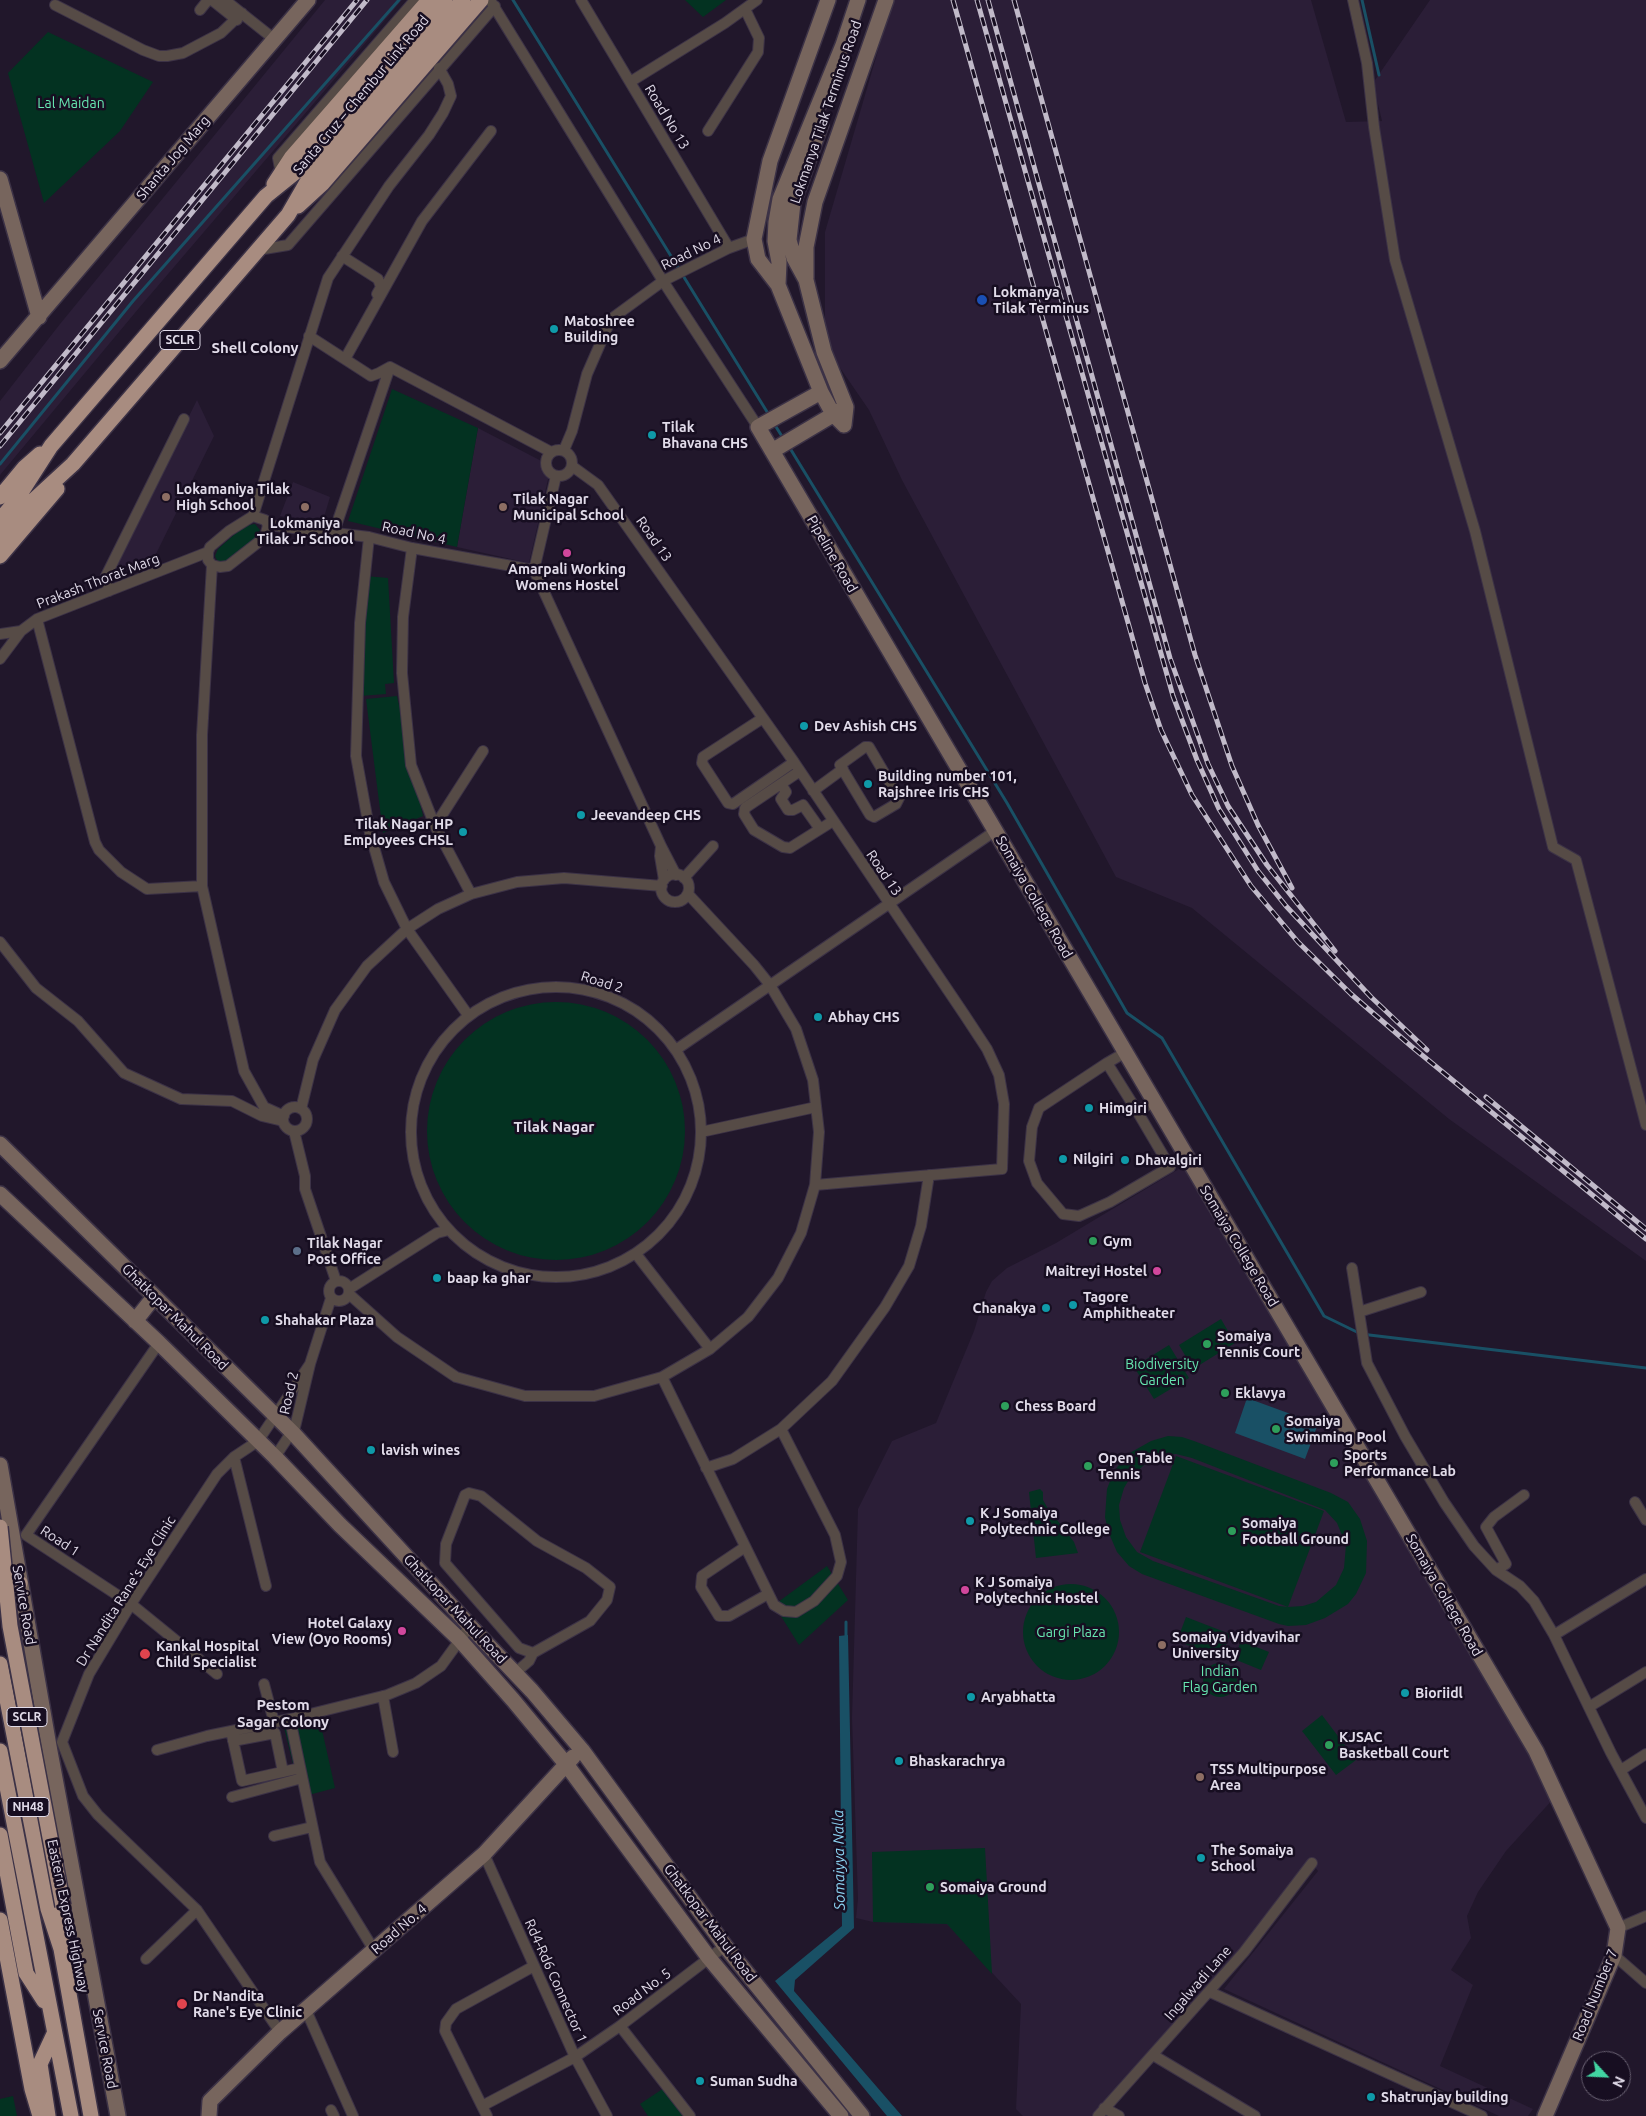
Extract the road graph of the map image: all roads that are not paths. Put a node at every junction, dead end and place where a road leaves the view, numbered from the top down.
1 (208, 0) edge
2 (212, 0) edge
3 (308, 0) edge
4 (463, 0) edge
5 (582, 0) edge
6 (757, 0) edge
7 (828, 0) edge
8 (858, 0) edge
9 (865, 0) edge
10 (886, 0) edge
11 (1353, 0) edge
12 (230, 1) edge
13 (488, 2) edge
14 (55, 5) dead end
15 (437, 8) edge
16 (745, 9) junction
17 (200, 10) dead end
18 (239, 17) junction
19 (274, 39) junction
20 (439, 68) junction
21 (630, 82) junction
22 (491, 131) dead end
23 (708, 132) dead end
24 (0, 179) edge
25 (266, 196) junction
26 (754, 239) junction
27 (728, 248) junction
28 (258, 250) junction
29 (342, 256) junction
30 (665, 279) junction
31 (806, 280) junction
32 (778, 286) junction
33 (39, 317) junction
34 (309, 336) junction
35 (344, 358) junction
36 (0, 361) edge
37 (390, 367) junction
38 (821, 392) junction
39 (841, 415) junction
40 (184, 420) dead end
41 (769, 421) junction
42 (782, 444) junction
43 (51, 446) junction
44 (564, 450) junction
45 (551, 452) junction
46 (73, 464) junction
47 (572, 466) junction
48 (556, 476) junction
49 (0, 497) edge
50 (253, 516) junction
51 (0, 520) edge
52 (268, 525) junction
53 (334, 532) junction
54 (369, 537) junction
55 (0, 539) edge
56 (412, 548) junction
57 (208, 552) junction
58 (0, 556) edge
59 (212, 565) junction
60 (534, 570) junction
61 (109, 591) junction
62 (37, 619) junction
63 (21, 631) junction
64 (0, 634) edge
65 (0, 659) edge
66 (763, 718) junction
67 (483, 751) dead end
68 (794, 762) junction
69 (843, 769) junction
70 (800, 771) junction
71 (781, 784) junction
72 (813, 791) junction
73 (833, 821) junction
74 (435, 826) junction
75 (820, 829) junction
76 (995, 831) junction
77 (661, 846) junction
78 (713, 846) dead end
79 (680, 876) junction
80 (663, 883) junction
81 (202, 886) junction
82 (471, 894) junction
83 (688, 894) junction
84 (889, 904) junction
85 (407, 928) junction
86 (0, 942) edge
87 (770, 985) junction
88 (468, 1015) junction
89 (677, 1049) junction
90 (1126, 1052) junction
91 (1107, 1063) junction
92 (1154, 1102) junction
93 (816, 1107) junction
94 (301, 1109) junction
95 (1137, 1111) junction
96 (283, 1119) junction
97 (1646, 1125) edge
98 (294, 1131) junction
99 (701, 1132) junction
100 (0, 1144) edge
101 (1187, 1157) junction
102 (1170, 1167) junction
103 (929, 1175) junction
104 (814, 1185) junction
105 (0, 1194) edge
106 (445, 1231) junction
107 (636, 1254) junction
108 (1352, 1268) dead end
109 (336, 1281) junction
110 (349, 1291) junction
111 (1421, 1292) dead end
112 (154, 1296) junction
113 (331, 1298) junction
114 (1360, 1316) junction
115 (135, 1320) junction
116 (159, 1343) junction
117 (710, 1349) junction
118 (310, 1364) junction
119 (662, 1377) junction
120 (275, 1416) junction
121 (781, 1429) junction
122 (293, 1433) junction
123 (258, 1441) junction
124 (234, 1457) junction
125 (275, 1457) junction
126 (0, 1465) edge
127 (706, 1468) junction
128 (1524, 1495) dead end
129 (1635, 1502) dead end
130 (1646, 1520) edge
131 (0, 1527) edge
132 (745, 1547) junction
133 (1496, 1570) junction
134 (1646, 1579) edge
135 (20, 1583) junction
136 (266, 1586) dead end
137 (0, 1587) edge
138 (768, 1594) junction
139 (131, 1604) junction
140 (470, 1626) junction
141 (1554, 1635) junction
142 (459, 1639) junction
143 (533, 1653) junction
144 (0, 1664) edge
145 (1646, 1672) edge
146 (515, 1673) junction
147 (217, 1674) dead end
148 (264, 1684) dead end
149 (383, 1696) junction
150 (1589, 1707) junction
151 (290, 1719) junction
152 (274, 1722) junction
153 (232, 1736) junction
154 (55, 1744) junction
155 (157, 1750) dead end
156 (582, 1750) junction
157 (0, 1751) edge
158 (393, 1752) dead end
159 (1646, 1754) edge
160 (566, 1764) junction
161 (1621, 1770) junction
162 (283, 1772) junction
163 (301, 1773) junction
164 (232, 1797) dead end
165 (1646, 1818) edge
166 (312, 1827) junction
167 (0, 1835) edge
168 (274, 1836) dead end
169 (484, 1854) junction
170 (663, 1861) junction
171 (1312, 1863) dead end
172 (647, 1874) junction
173 (197, 1910) junction
174 (1646, 1916) edge
175 (0, 1920) edge
176 (1618, 1928) junction
177 (0, 1944) edge
178 (725, 1946) junction
179 (61, 1949) junction
180 (374, 1950) junction
181 (1614, 1955) junction
182 (709, 1958) junction
183 (146, 1959) dead end
184 (534, 1966) junction
185 (1646, 1983) edge
186 (1210, 1992) junction
187 (49, 2008) junction
188 (306, 2010) junction
189 (620, 2026) junction
190 (280, 2032) junction
191 (54, 2034) junction
192 (1153, 2055) junction
193 (575, 2057) junction
194 (482, 2106) junction
195 (209, 2109) edge
196 (1101, 2112) edge
197 (32, 2116) edge
198 (40, 2116) edge
199 (48, 2116) edge
200 (71, 2116) edge
201 (91, 2116) edge
202 (118, 2116) edge
203 (353, 2116) edge
204 (487, 2116) edge
205 (608, 2116) edge
206 (690, 2116) edge
207 (841, 2116) edge
208 (862, 2116) edge
209 (1119, 2116) edge
210 (1255, 2116) edge
211 (1482, 2116) edge
212 (1544, 2116) edge

1 - 17 street
2 - 18 street
3 - 19 street, Shanta Jog Marg
4 - 15 highway, Santa Cruz – Chembur Link Road / SCLR
5 - 21 street, Road No 13
6 - 16 street
7 - 26 street
8 - 32 street, Lokmanya Tilak Terminus Road
9 - 31 street, Lokmanya Tilak Terminus Road
10 - 31 street
11 - 97 street
12 - 18 street
13 - 15 highway
13 - 20 street
13 - 30 street, Pipeline Road
14 - 18 street
15 - 25 highway, Santa Cruz – Chembur Link Road / SCLR
15 - 25 highway
15 - 28 highway, Santa Cruz – Chembur Link Road / SCLR
16 - 21 street
16 - 23 street
18 - 19 street
19 - 33 street, Shanta Jog Marg
20 - 28 street
20 - 29 street
21 - 27 street, Road No 13
22 - 35 street
24 - 33 street
25 - 43 highway, Santa Cruz – Chembur Link Road / SCLR
26 - 27 street, Road No 4
26 - 32 street
27 - 30 street, Road No 4
28 - 46 highway, Santa Cruz – Chembur Link Road / SCLR
29 - 34 street
29 - 35 street
30 - 41 street, Pipeline Road
30 - 44 street, Road No 4
31 - 39 street, Lokmanya Tilak Terminus Road
32 - 38 street, Lokmanya Tilak Terminus Road
33 - 36 street, Shanta Jog Marg
34 - 35 street
34 - 50 street
35 - 37 street
37 - 45 street
37 - 53 street
38 - 39 street, Lokmanya Tilak Terminus Road
38 - 41 street
39 - 42 street
40 - 61 street
41 - 42 street, Pipeline Road
42 - 76 street, Pipeline Road
43 - 49 highway
43 - 51 highway, SCLR
44 - 45 street
44 - 47 street
45 - 48 street
46 - 55 highway, SCLR
46 - 58 highway
47 - 48 street
47 - 66 street, Road 13
48 - 60 street
50 - 52 street, Road No 4
50 - 57 street
52 - 53 street, Road No 4
52 - 59 street
53 - 54 street, Road No 4
54 - 56 street, Road No 4
54 - 85 street
56 - 60 street, Road No 4
56 - 74 street
57 - 59 street
57 - 61 street, Prakash Thorat Marg
59 - 81 street
60 - 77 street
61 - 62 street, Prakash Thorat Marg
62 - 63 street, Prakash Thorat Marg
62 - 81 street
63 - 64 street, Prakash Thorat Marg
63 - 65 street
66 - 68 street, Road 13
66 - 68 street
67 - 74 street
68 - 70 street, Road 13
69 - 69 street
69 - 72 street
70 - 71 street
70 - 72 street, Road 13
71 - 75 street
71 - 75 street
72 - 73 street, Road 13
73 - 75 street
73 - 84 street, Road 13
74 - 82 street
76 - 84 street
76 - 90 street, Somaiya College Road
77 - 79 street
77 - 80 street
78 - 79 street
79 - 80 street
79 - 83 street
80 - 82 street
80 - 83 street
81 - 96 street
82 - 85 street
83 - 87 street
84 - 87 street
84 - 103 street, Road 13
85 - 88 street
85 - 94 street
86 - 96 street
87 - 89 street
87 - 93 street
88 - 89 street, Road 2
88 - 106 street, Road 2
89 - 99 street, Road 2
90 - 91 street
90 - 92 street, Somaiya College Road
91 - 95 street
91 - 102 street
92 - 95 street
92 - 101 street, Somaiya College Road
93 - 99 street
93 - 104 street
94 - 96 street
94 - 98 street
95 - 102 street
96 - 98 street
98 - 109 street
99 - 107 street, Road 2
100 - 112 street, Ghatkopar Mahul Road
101 - 102 street
101 - 176 street, Somaiya College Road
103 - 104 street, Road 13
103 - 121 street
104 - 117 street
105 - 115 street, Ghatkopar Mahul Road
106 - 107 street, Road 2
106 - 110 street
107 - 117 street
108 - 114 street
109 - 110 street
109 - 113 street
110 - 113 street
110 - 119 street
111 - 114 street
112 - 115 street
112 - 120 street, Ghatkopar Mahul Road
113 - 118 street, Road 2
114 - 133 street
115 - 116 street, Ghatkopar Mahul Road
116 - 123 street, Ghatkopar Mahul Road
116 - 139 street, Road 1
117 - 119 street
118 - 120 street
118 - 122 street, Road 2
119 - 127 street
120 - 122 street, Ghatkopar Mahul Road
120 - 123 street
121 - 127 street
121 - 138 street
122 - 125 street, Road 2
122 - 140 street, Ghatkopar Mahul Road
123 - 124 street, Dr Nandita Rane's Eye Clinic
123 - 125 street, Ghatkopar Mahul Road
124 - 136 street
124 - 139 street, Dr Nandita Rane's Eye Clinic
125 - 142 street, Ghatkopar Mahul Road
126 - 135 street, Service Road
127 - 132 street
128 - 133 street
129 - 130 street
131 - 179 highway, SCLR, bridge
132 - 138 street
132 - 138 street
133 - 141 street
134 - 141 street
135 - 137 highway
135 - 154 street, Service Road
139 - 147 street, Road 1
139 - 154 street, Dr Nandita Rane's Eye Clinic
140 - 142 street
140 - 146 street, Ghatkopar Mahul Road
141 - 150 street
142 - 149 street
142 - 160 street, Ghatkopar Mahul Road
143 - 143 street
143 - 146 street
144 - 179 highway, Eastern Express Highway / NH48
145 - 150 street
146 - 156 street, Ghatkopar Mahul Road
148 - 152 street
149 - 151 street
149 - 158 street
150 - 161 street
151 - 152 street
151 - 163 street
152 - 153 street
153 - 155 street
153 - 162 street
153 - 162 street
154 - 173 street
154 - 202 street, Service Road
156 - 160 street, Road No. 4
156 - 170 street, Ghatkopar Mahul Road
157 - 187 highway, NH48
159 - 161 street
160 - 169 street, Road No. 4
160 - 172 street, Ghatkopar Mahul Road
161 - 165 street
162 - 163 street
163 - 164 street
163 - 166 street
166 - 168 street
166 - 180 street
167 - 187 highway
169 - 180 street, Road No. 4
169 - 184 street, Rd4-Rd6 Connector 1
170 - 172 street
170 - 178 street, Ghatkopar Mahul Road
171 - 186 street, Ingalwadi Lane
172 - 182 street, Ghatkopar Mahul Road
173 - 183 street
173 - 190 street
174 - 176 street
175 - 198 highway
176 - 181 street, Road Number 7
177 - 197 street
178 - 182 street, Road No. 5
178 - 208 street, Ghatkopar Mahul Road
179 - 201 highway, Eastern Express Highway / NH48
180 - 188 street, Road No. 4
181 - 185 street
181 - 212 street, Road Number 7
182 - 189 street, Road No. 5
182 - 207 street, Ghatkopar Mahul Road
184 - 193 street, Rd4-Rd6 Connector 1
184 - 194 street
186 - 192 street, Ingalwadi Lane
186 - 211 street
187 - 191 highway, NH48
188 - 190 street, Road No. 4
188 - 203 street
189 - 193 street, Road No. 5
189 - 206 street
190 - 195 street, Road No. 4
191 - 199 highway
191 - 200 highway, NH48
192 - 196 street, Ingalwadi Lane
192 - 210 street
193 - 194 street, Road No. 5
193 - 205 street, Rd4-Rd6 Connector 1
194 - 204 street
196 - 209 street

